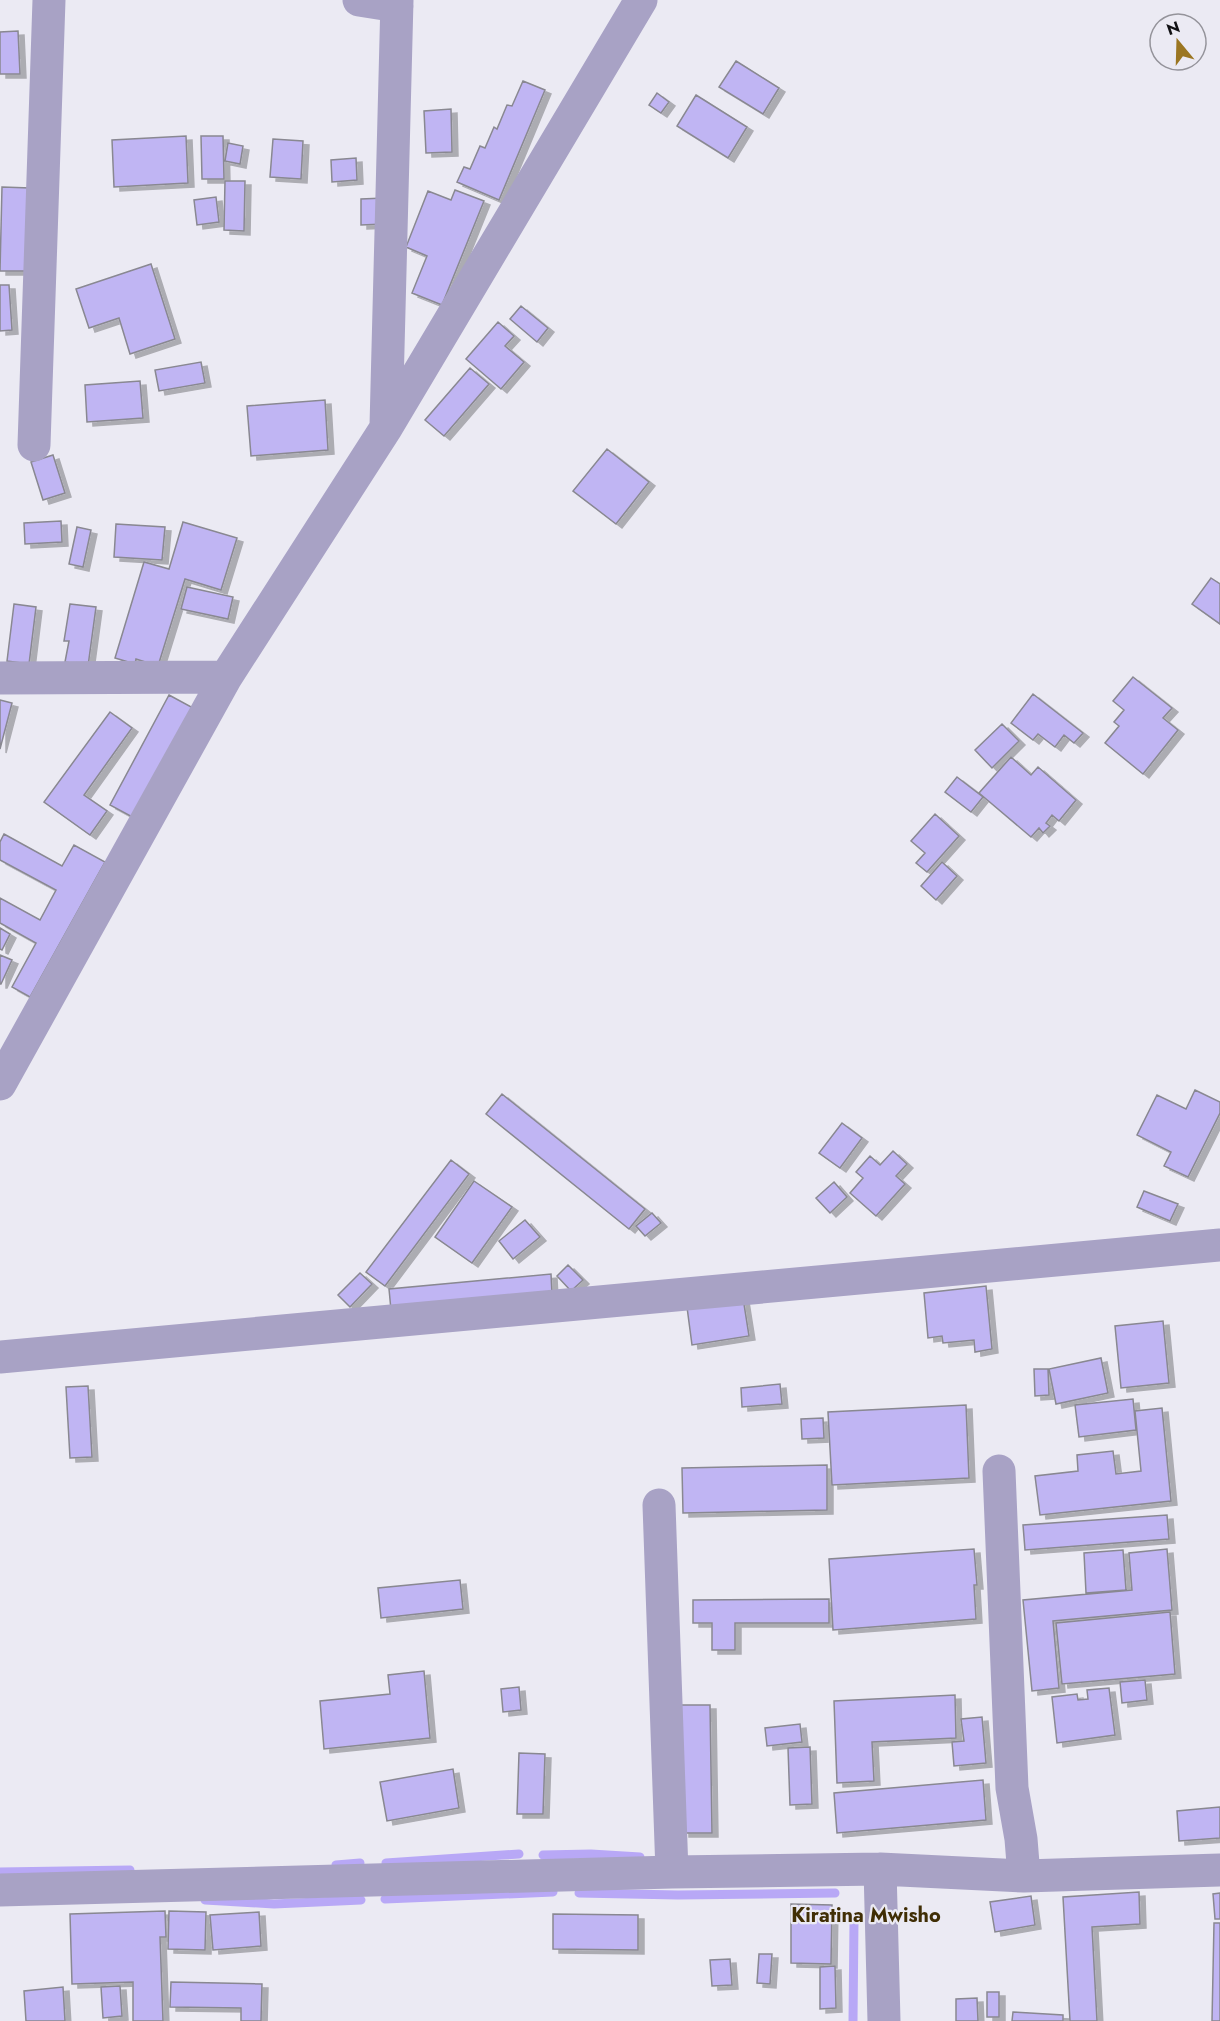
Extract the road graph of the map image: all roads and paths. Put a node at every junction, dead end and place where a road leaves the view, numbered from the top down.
1 (49, 0) edge
2 (359, 0) edge
3 (641, 0) edge
4 (397, 3) edge
5 (386, 428) junction
6 (34, 445) dead end
7 (226, 677) junction
8 (0, 678) edge
9 (0, 1084) edge
10 (1220, 1245) edge
11 (0, 1357) edge
12 (999, 1471) dead end
13 (659, 1505) dead end
14 (880, 1869) junction
15 (1220, 1870) edge
16 (672, 1872) junction
17 (1024, 1876) junction
18 (0, 1890) edge
19 (884, 2021) edge

1 - 6 street
2 - 4 street
3 - 5 street
4 - 5 street
5 - 7 street
7 - 8 street
7 - 9 street
10 - 11 street
12 - 17 street
13 - 16 street
14 - 16 street
14 - 17 street
14 - 19 street
15 - 17 street
16 - 18 street

